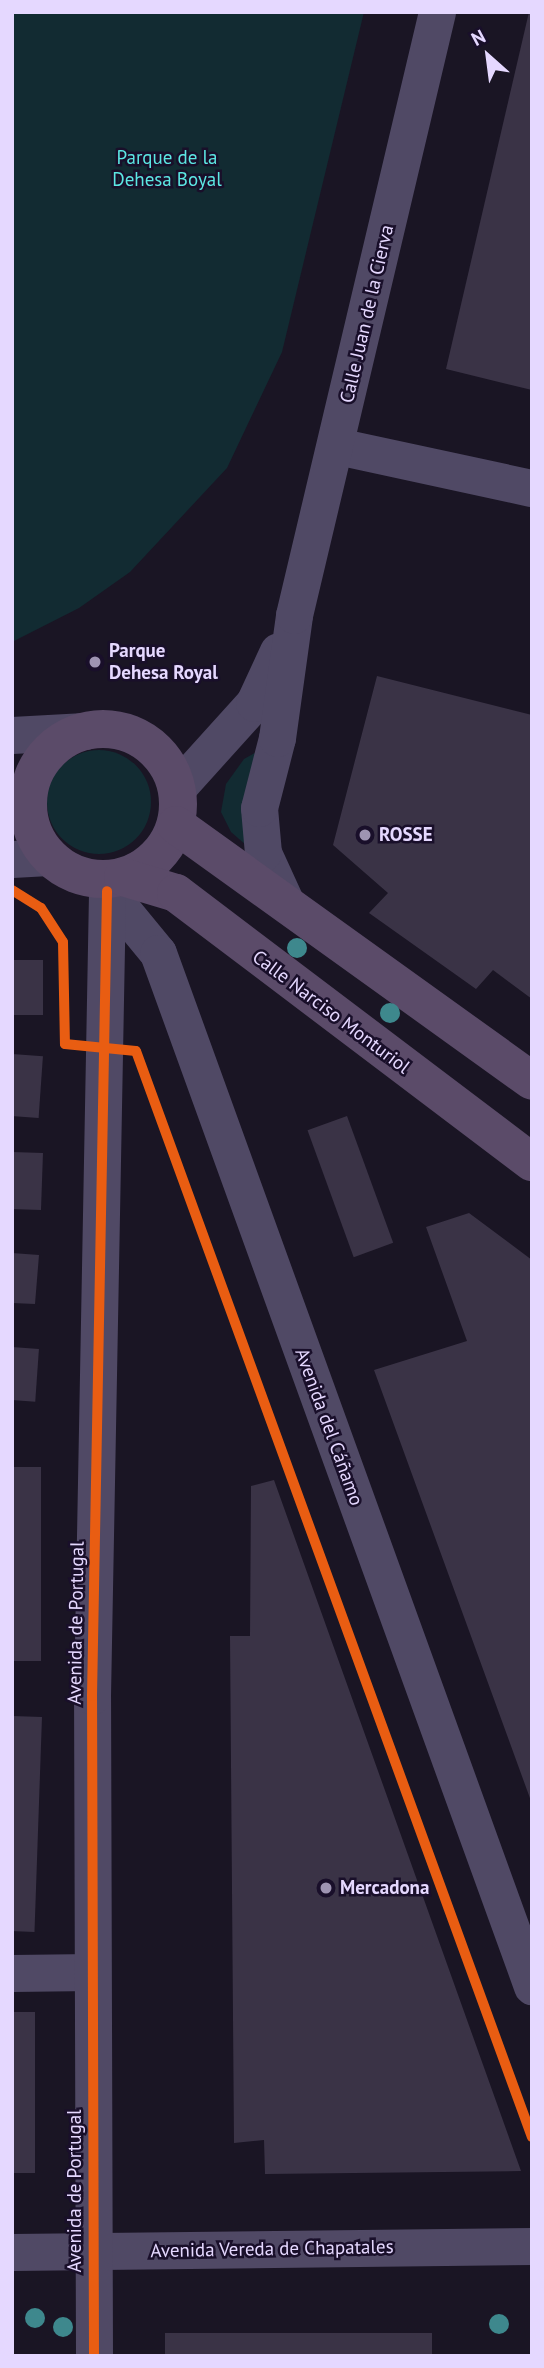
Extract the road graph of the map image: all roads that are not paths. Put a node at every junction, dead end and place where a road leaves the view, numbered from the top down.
1 (437, 12) edge
2 (337, 446) junction
3 (532, 488) edge
4 (294, 615) junction
5 (85, 731) junction
6 (12, 734) edge
7 (28, 763) edge
8 (178, 787) junction
9 (176, 825) junction
10 (26, 842) edge
11 (111, 883) junction
12 (285, 901) junction
13 (532, 1081) edge
14 (532, 1162) edge
15 (92, 1972) junction
16 (12, 1973) edge
17 (532, 1986) edge
18 (532, 2246) edge
19 (12, 2252) edge
20 (93, 2252) junction
21 (94, 2356) edge

1 - 2 street, Calle Juan de la Cierva
2 - 3 street
2 - 4 street, Calle Juan de la Cierva
4 - 8 street
4 - 12 street
5 - 6 street
5 - 7 main road
5 - 8 main road
7 - 10 main road
8 - 9 main road
9 - 11 main road
9 - 12 main road
10 - 11 main road
11 - 14 main road, Calle Narciso Monturiol
11 - 15 street, Avenida de Portugal
11 - 17 street, Avenida del Cáñamo
12 - 13 main road
15 - 16 street
15 - 20 street, Avenida de Portugal
18 - 20 street, Avenida Vereda de Chapatales
19 - 20 street, Avenida Vereda de Chapatales
20 - 21 street, Avenida de Portugal

